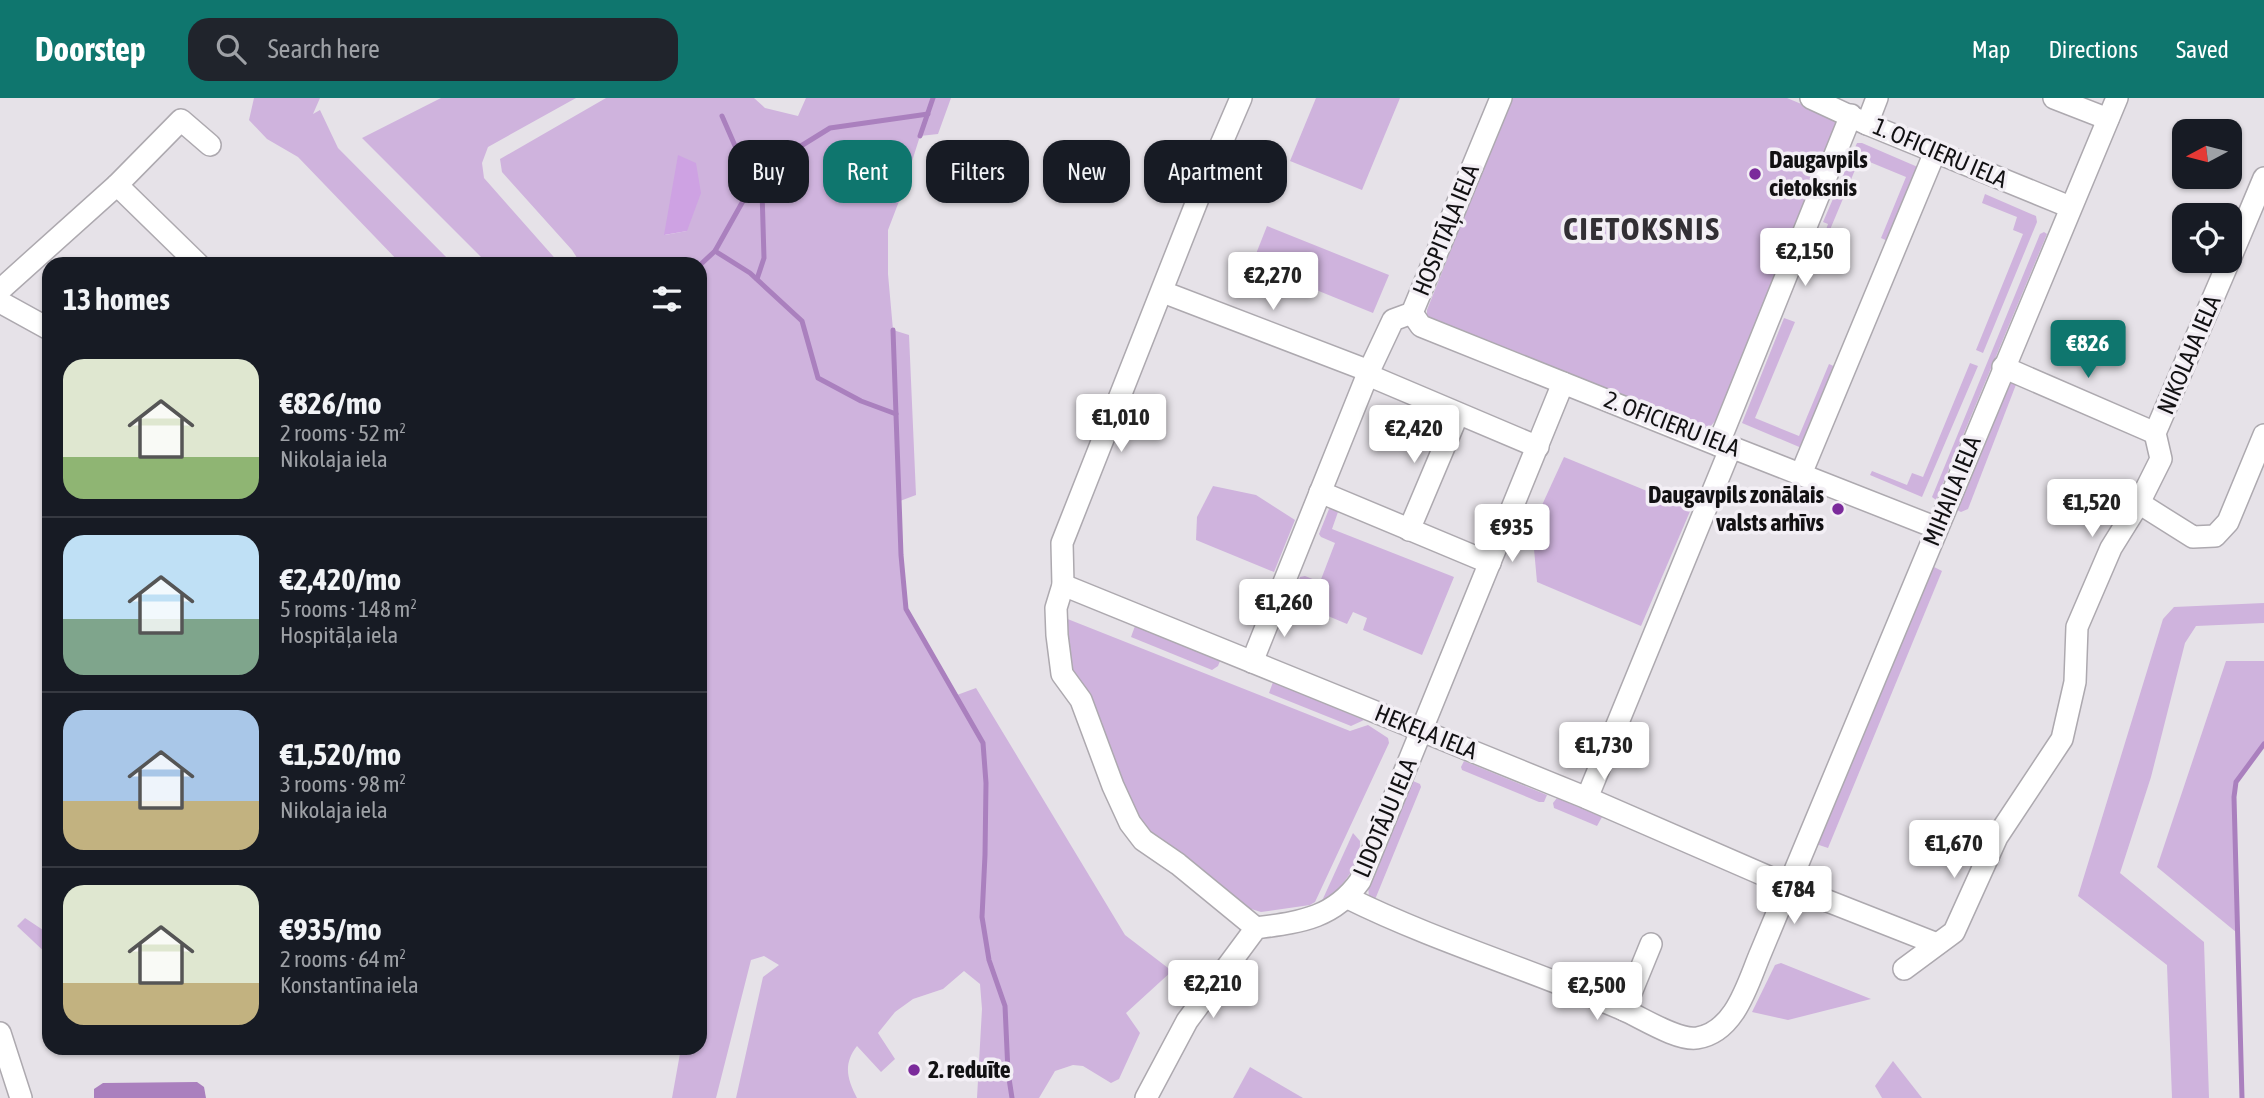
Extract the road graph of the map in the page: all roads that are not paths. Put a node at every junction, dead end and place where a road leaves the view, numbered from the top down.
1 (1241, 98) edge
2 (1501, 98) edge
3 (1811, 98) edge
4 (1877, 98) edge
5 (2054, 98) edge
6 (2116, 98) edge
7 (1859, 119) junction
8 (2108, 119) junction
9 (210, 145) dead end
10 (1935, 152) junction
11 (2264, 178) edge
12 (117, 185) junction
13 (2070, 207) junction
14 (2242, 230) edge
15 (191, 257) edge
16 (2223, 273) edge
17 (0, 290) edge
18 (1163, 292) junction
19 (0, 302) edge
20 (1412, 313) junction
21 (42, 325) edge
22 (2003, 367) junction
23 (1368, 373) junction
24 (1563, 383) junction
25 (1458, 414) junction
26 (2155, 433) junction
27 (2264, 435) edge
28 (1725, 446) junction
29 (1538, 447) junction
30 (1801, 474) junction
31 (1320, 492) junction
32 (2139, 503) junction
33 (1937, 528) junction
34 (1409, 530) junction
35 (1490, 563) junction
36 (1063, 585) junction
37 (1252, 662) junction
38 (1422, 730) junction
39 (1587, 798) junction
40 (1787, 885) junction
41 (1348, 898) junction
42 (1256, 928) junction
43 (1651, 944) dead end
44 (1937, 944) junction
45 (1904, 969) dead end
46 (1624, 1010) junction
47 (0, 1033) edge
48 (21, 1098) edge
49 (1146, 1098) edge

1 - 18 street
2 - 20 street, HOSPITĀĻA IELA
3 - 7 street, 1. OFICIERU IELA
4 - 7 street
5 - 8 street
6 - 8 street, MIHAILA IELA
7 - 10 street, 1. OFICIERU IELA
7 - 28 street
8 - 13 street, MIHAILA IELA
9 - 12 street
10 - 13 street, 1. OFICIERU IELA
10 - 30 street
11 - 14 street, NIKOLAJA IELA
12 - 15 street
12 - 17 street
13 - 22 street, MIHAILA IELA
16 - 26 street, NIKOLAJA IELA
18 - 23 street
18 - 36 street
19 - 21 street
20 - 23 street, HOSPITĀĻA IELA
20 - 24 street, 2. OFICIERU IELA
22 - 26 street
22 - 33 street, MIHAILA IELA
23 - 25 street
23 - 31 street, HOSPITĀĻA IELA
24 - 28 street, 2. OFICIERU IELA
24 - 29 street, LIDOTĀJU IELA
25 - 29 street
25 - 34 street
26 - 32 street, NIKOLAJA IELA
27 - 32 street
28 - 30 street, 2. OFICIERU IELA
28 - 39 street
29 - 35 street, LIDOTĀJU IELA
30 - 33 street, 2. OFICIERU IELA
31 - 34 street
31 - 37 street, HOSPITĀĻA IELA
32 - 44 street, NIKOLAJA IELA
33 - 40 street, MIHAILA IELA
34 - 35 street
35 - 38 street, LIDOTĀJU IELA
36 - 37 street, HEKEĻA IELA
36 - 42 street
37 - 38 street, HEKEĻA IELA
38 - 39 street, HEKEĻA IELA
38 - 41 street, LIDOTĀJU IELA
39 - 40 street, HEKEĻA IELA
40 - 44 street
40 - 46 street, MIHAILA IELA
41 - 42 street, LIDOTĀJU IELA
41 - 46 street, MIHAILA IELA
42 - 49 street
43 - 46 street
44 - 45 street, NIKOLAJA IELA
47 - 48 street

